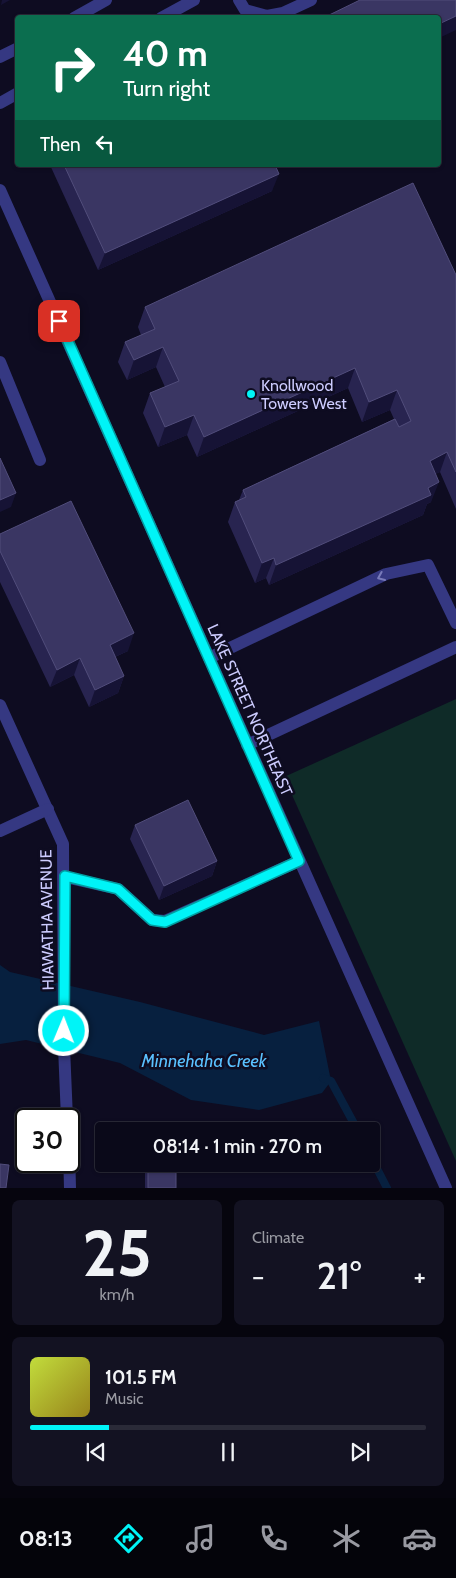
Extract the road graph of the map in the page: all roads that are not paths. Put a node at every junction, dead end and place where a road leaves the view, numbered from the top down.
1 (106, 0) edge
2 (194, 0) edge
3 (239, 0) edge
4 (312, 0) edge
5 (79, 15) edge
6 (166, 15) edge
7 (264, 15) edge
8 (272, 15) edge
9 (15, 50) edge
10 (0, 57) edge
11 (15, 95) edge
12 (0, 103) edge
13 (0, 190) edge
14 (0, 362) edge
15 (40, 460) dead end
16 (456, 623) edge
17 (456, 647) edge
18 (209, 658) junction
19 (0, 705) edge
20 (247, 745) junction
21 (48, 809) junction
22 (0, 831) edge
23 (299, 861) junction
24 (65, 876) junction
25 (67, 1108) edge
26 (70, 1173) edge
27 (70, 1188) edge
28 (446, 1188) edge

1 - 5 street
2 - 6 street
3 - 7 street
4 - 8 street
9 - 10 street
11 - 12 street
13 - 18 street, LAKE STREET NORTHEAST
14 - 15 street
16 -> 18 street
17 - 20 street
18 - 20 street, LAKE STREET NORTHEAST
19 - 21 street, HIAWATHA AVENUE
20 - 23 street, LAKE STREET NORTHEAST
21 - 22 street
21 - 24 street, HIAWATHA AVENUE
23 - 24 street
23 - 28 street, LAKE STREET NORTHEAST
24 - 25 street, HIAWATHA AVENUE
26 - 27 street

